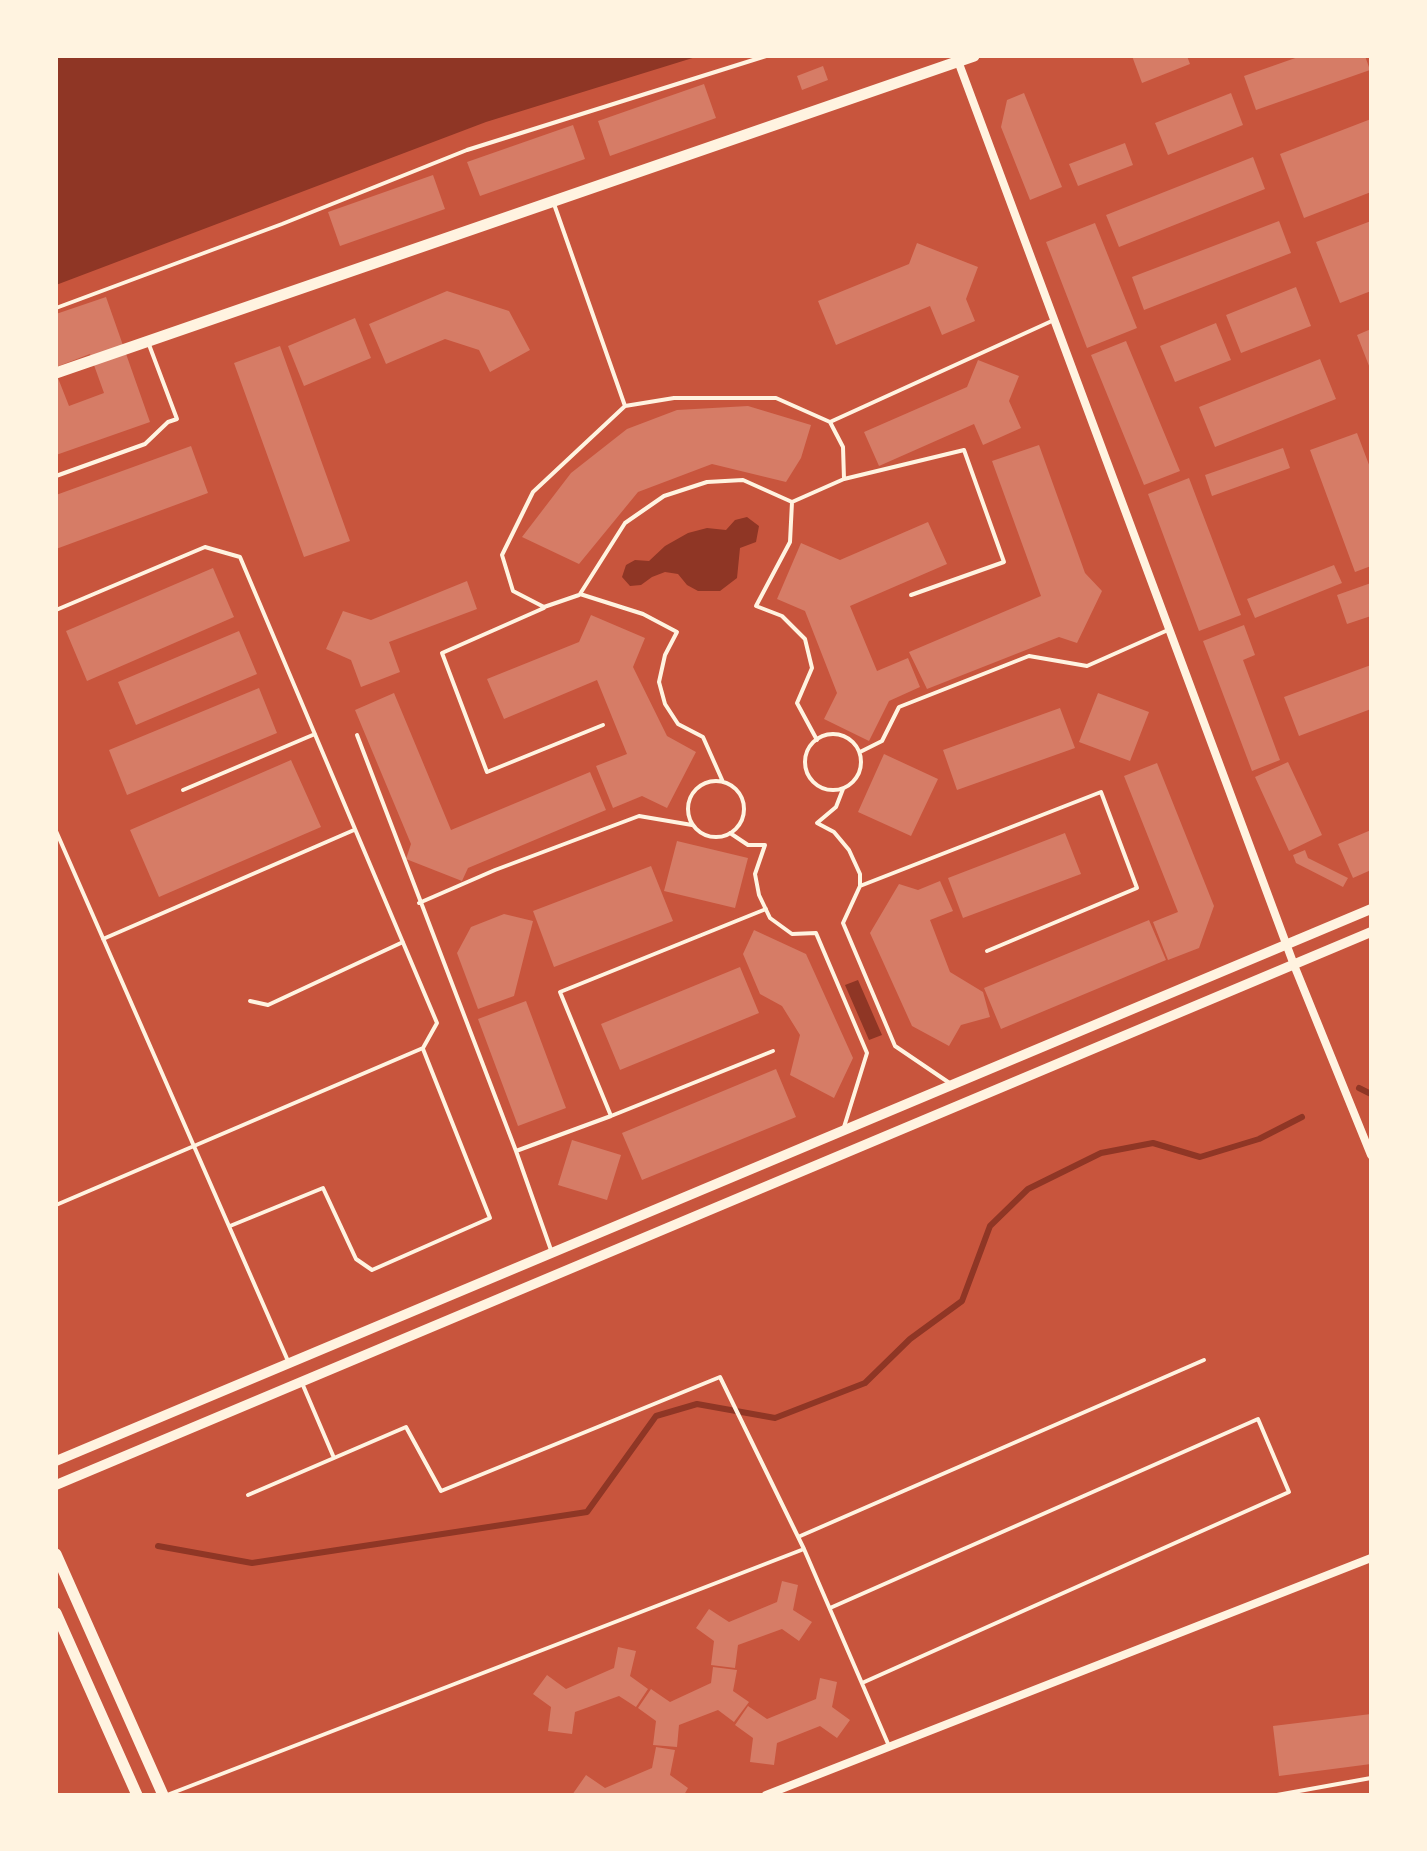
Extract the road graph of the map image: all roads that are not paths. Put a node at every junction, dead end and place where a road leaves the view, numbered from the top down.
1 (974, 56) edge
2 (958, 61) junction
3 (552, 200) junction
4 (1054, 320) junction
5 (148, 341) junction
6 (56, 373) edge
7 (625, 406) junction
8 (830, 422) junction
9 (56, 476) edge
10 (844, 479) junction
11 (792, 502) junction
12 (580, 594) junction
13 (911, 595) dead end
14 (544, 607) junction
15 (56, 610) edge
16 (1169, 629) junction
17 (603, 725) dead end
18 (315, 734) junction
19 (357, 735) dead end
20 (817, 740) junction
21 (860, 752) junction
22 (723, 782) junction
23 (843, 789) junction
24 (183, 790) dead end
25 (692, 825) junction
26 (355, 829) junction
27 (56, 831) edge
28 (730, 833) junction
29 (860, 886) junction
30 (419, 903) junction
31 (766, 909) junction
32 (1371, 909) edge
33 (1371, 932) edge
34 (103, 939) junction
35 (403, 942) junction
36 (1287, 946) junction
37 (987, 951) dead end
38 (1294, 965) junction
39 (250, 1001) dead end
40 (423, 1048) junction
41 (773, 1051) dead end
42 (953, 1085) junction
43 (611, 1116) junction
44 (843, 1131) junction
45 (195, 1147) junction
46 (516, 1151) junction
47 (1371, 1155) edge
48 (56, 1205) edge
49 (230, 1226) junction
50 (552, 1253) junction
51 (1204, 1360) dead end
52 (289, 1363) junction
53 (301, 1382) junction
54 (334, 1458) junction
55 (56, 1461) edge
56 (56, 1485) edge
57 (248, 1495) dead end
58 (798, 1537) junction
59 (804, 1549) junction
60 (56, 1554) edge
61 (1371, 1558) edge
62 (830, 1608) junction
63 (56, 1613) edge
64 (862, 1683) junction
65 (889, 1747) junction
66 (1371, 1778) edge
67 (779, 1793) edge
68 (137, 1795) edge
69 (165, 1795) edge
70 (766, 1795) edge
71 (1277, 1795) edge

1 - 2 main road
2 - 3 main road
2 - 4 street
3 - 5 main road
3 - 7 lane
4 - 8 lane
4 - 16 street
5 - 6 main road
5 - 9 lane
7 - 8 lane
7 - 14 lane
8 - 10 lane
10 - 11 lane
10 - 13 lane
11 - 12 lane
11 - 20 lane
12 - 14 lane
12 - 22 lane
14 - 17 lane
15 - 18 lane
16 - 21 lane
16 - 36 street
18 - 24 lane
18 - 26 lane
19 - 30 lane
20 - 21 lane
20 - 23 lane
21 - 23 lane
22 - 25 lane
22 - 28 lane
23 - 29 lane
25 - 28 lane
25 - 30 lane
26 - 34 lane
26 - 35 lane
27 - 34 lane
28 - 31 lane
29 - 37 lane
29 - 42 lane
30 - 46 lane
31 - 43 lane
31 - 44 lane
32 - 36 street
33 - 38 street
34 - 45 lane
35 - 39 lane
35 - 40 lane
36 - 38 street
36 - 42 street
38 - 47 street
38 - 53 street
40 - 45 lane
40 - 49 lane
41 - 43 lane
42 - 44 street
43 - 46 lane
44 - 50 street
45 - 48 lane
45 - 49 lane
46 - 50 lane
49 - 52 lane
50 - 52 street
51 - 58 lane
52 - 55 street
53 - 54 lane
53 - 56 street
54 - 57 lane
54 - 58 lane
58 - 59 lane
59 - 62 lane
59 - 69 lane
60 - 69 main road
61 - 65 street
62 - 64 lane
62 - 64 lane
63 - 68 main road
64 - 65 lane
65 - 67 street
66 - 71 lane
67 - 70 street

